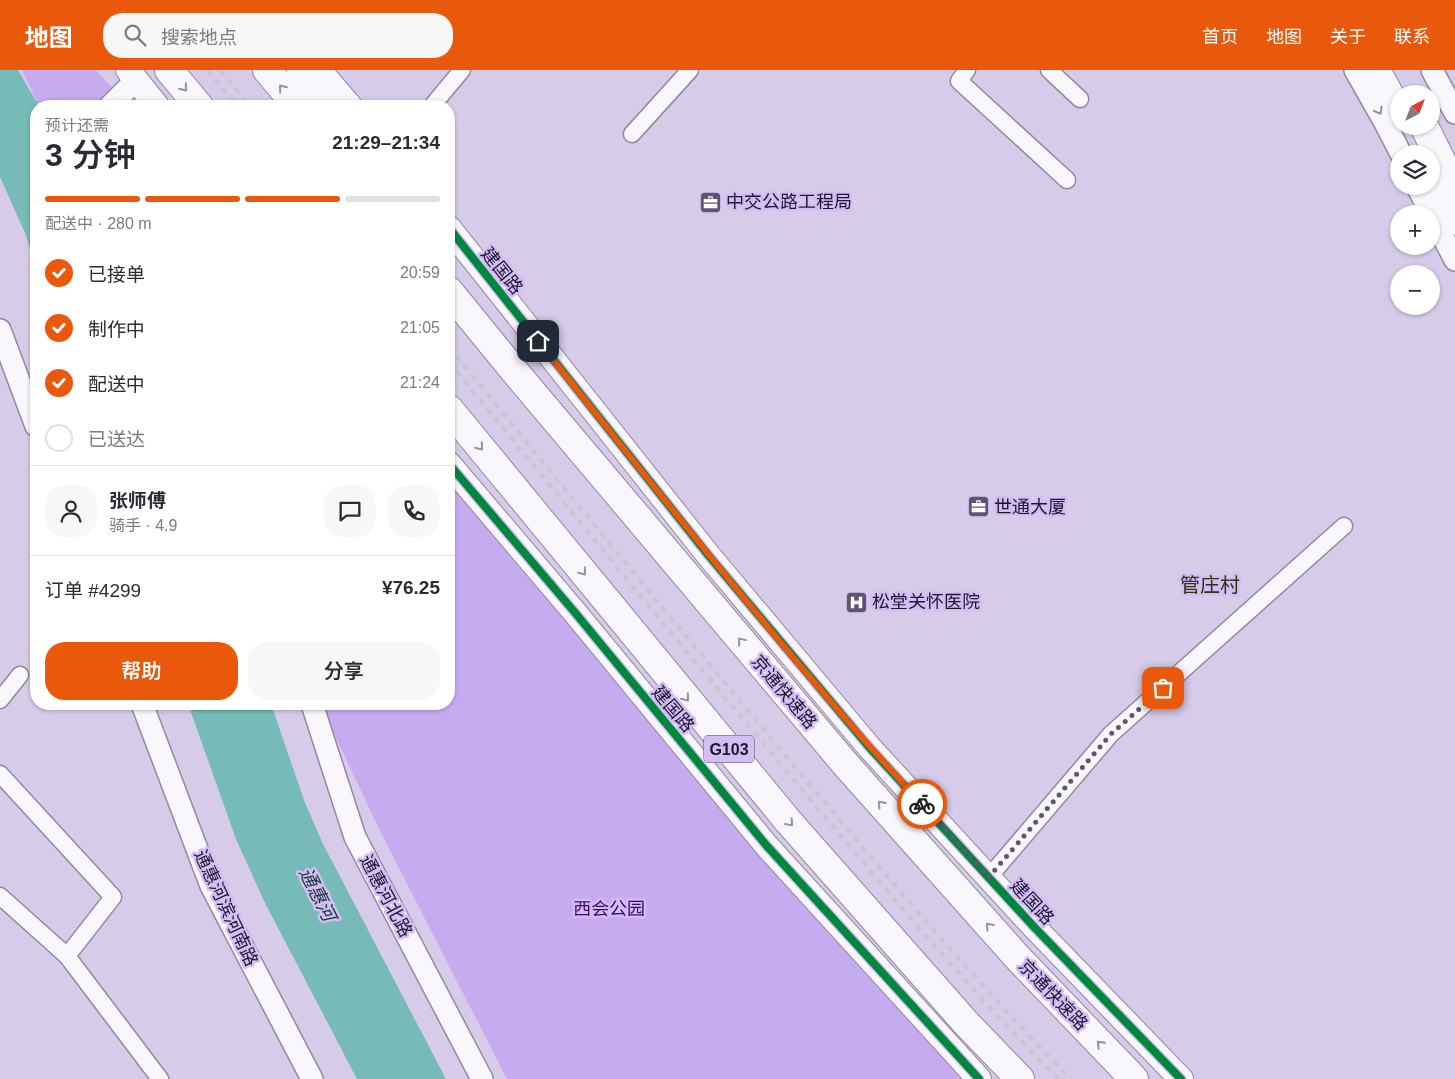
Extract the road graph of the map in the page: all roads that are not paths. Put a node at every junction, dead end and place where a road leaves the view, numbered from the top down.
1 (169, 70) edge
2 (267, 70) edge
3 (301, 70) edge
4 (319, 70) edge
5 (462, 70) edge
6 (690, 70) edge
7 (968, 70) edge
8 (1049, 70) edge
9 (1355, 70) edge
10 (1376, 70) edge
11 (1394, 70) edge
12 (1432, 70) edge
13 (132, 75) edge
14 (1402, 85) edge
15 (1390, 96) edge
16 (1080, 99) dead end
17 (114, 100) edge
18 (152, 100) edge
19 (194, 100) edge
20 (292, 100) edge
21 (324, 100) edge
22 (345, 100) edge
23 (437, 100) edge
24 (1455, 113) edge
25 (632, 134) dead end
26 (1428, 135) edge
27 (1396, 145) edge
28 (1067, 180) dead end
29 (1455, 188) edge
30 (1440, 192) edge
31 (1455, 221) edge
32 (1440, 231) edge
33 (455, 236) edge
34 (1455, 260) edge
35 (455, 284) edge
36 (455, 298) edge
37 (0, 330) edge
38 (511, 367) junction
39 (30, 410) edge
40 (455, 416) edge
41 (455, 471) edge
42 (1344, 526) dead end
43 (20, 675) dead end
44 (0, 700) edge
45 (144, 710) edge
46 (314, 710) edge
47 (0, 774) edge
48 (989, 877) junction
49 (0, 896) edge
50 (67, 956) junction
51 (160, 1079) edge
52 (312, 1079) edge
53 (482, 1079) edge
54 (979, 1079) edge
55 (1020, 1079) edge
56 (1134, 1079) edge
57 (1182, 1079) edge

1 -> 19 highway
20 -> 2 highway
3 - 21 highway
4 - 22 main road
5 - 23 street
6 - 25 street
7 - 28 street
8 - 16 street
9 -> 27 street
10 - 15 highway
11 - 14 highway
12 - 24 street
13 - 17 street
13 - 18 main road
26 - 29 highway
30 - 31 highway
32 - 34 street
33 - 48 main road, 建国路
35 - 38 highway
36 - 38 highway, 京通快速路
37 - 39 street
56 -> 38 highway, 京通快速路
40 -> 55 highway, G103
41 - 54 main road, 建国路
42 - 48 street
43 - 44 street
45 - 52 street, 通惠河滨河南路
46 - 53 street, 通惠河北路
47 - 50 street
48 - 57 main road, 建国路
49 - 50 street
50 - 51 street

